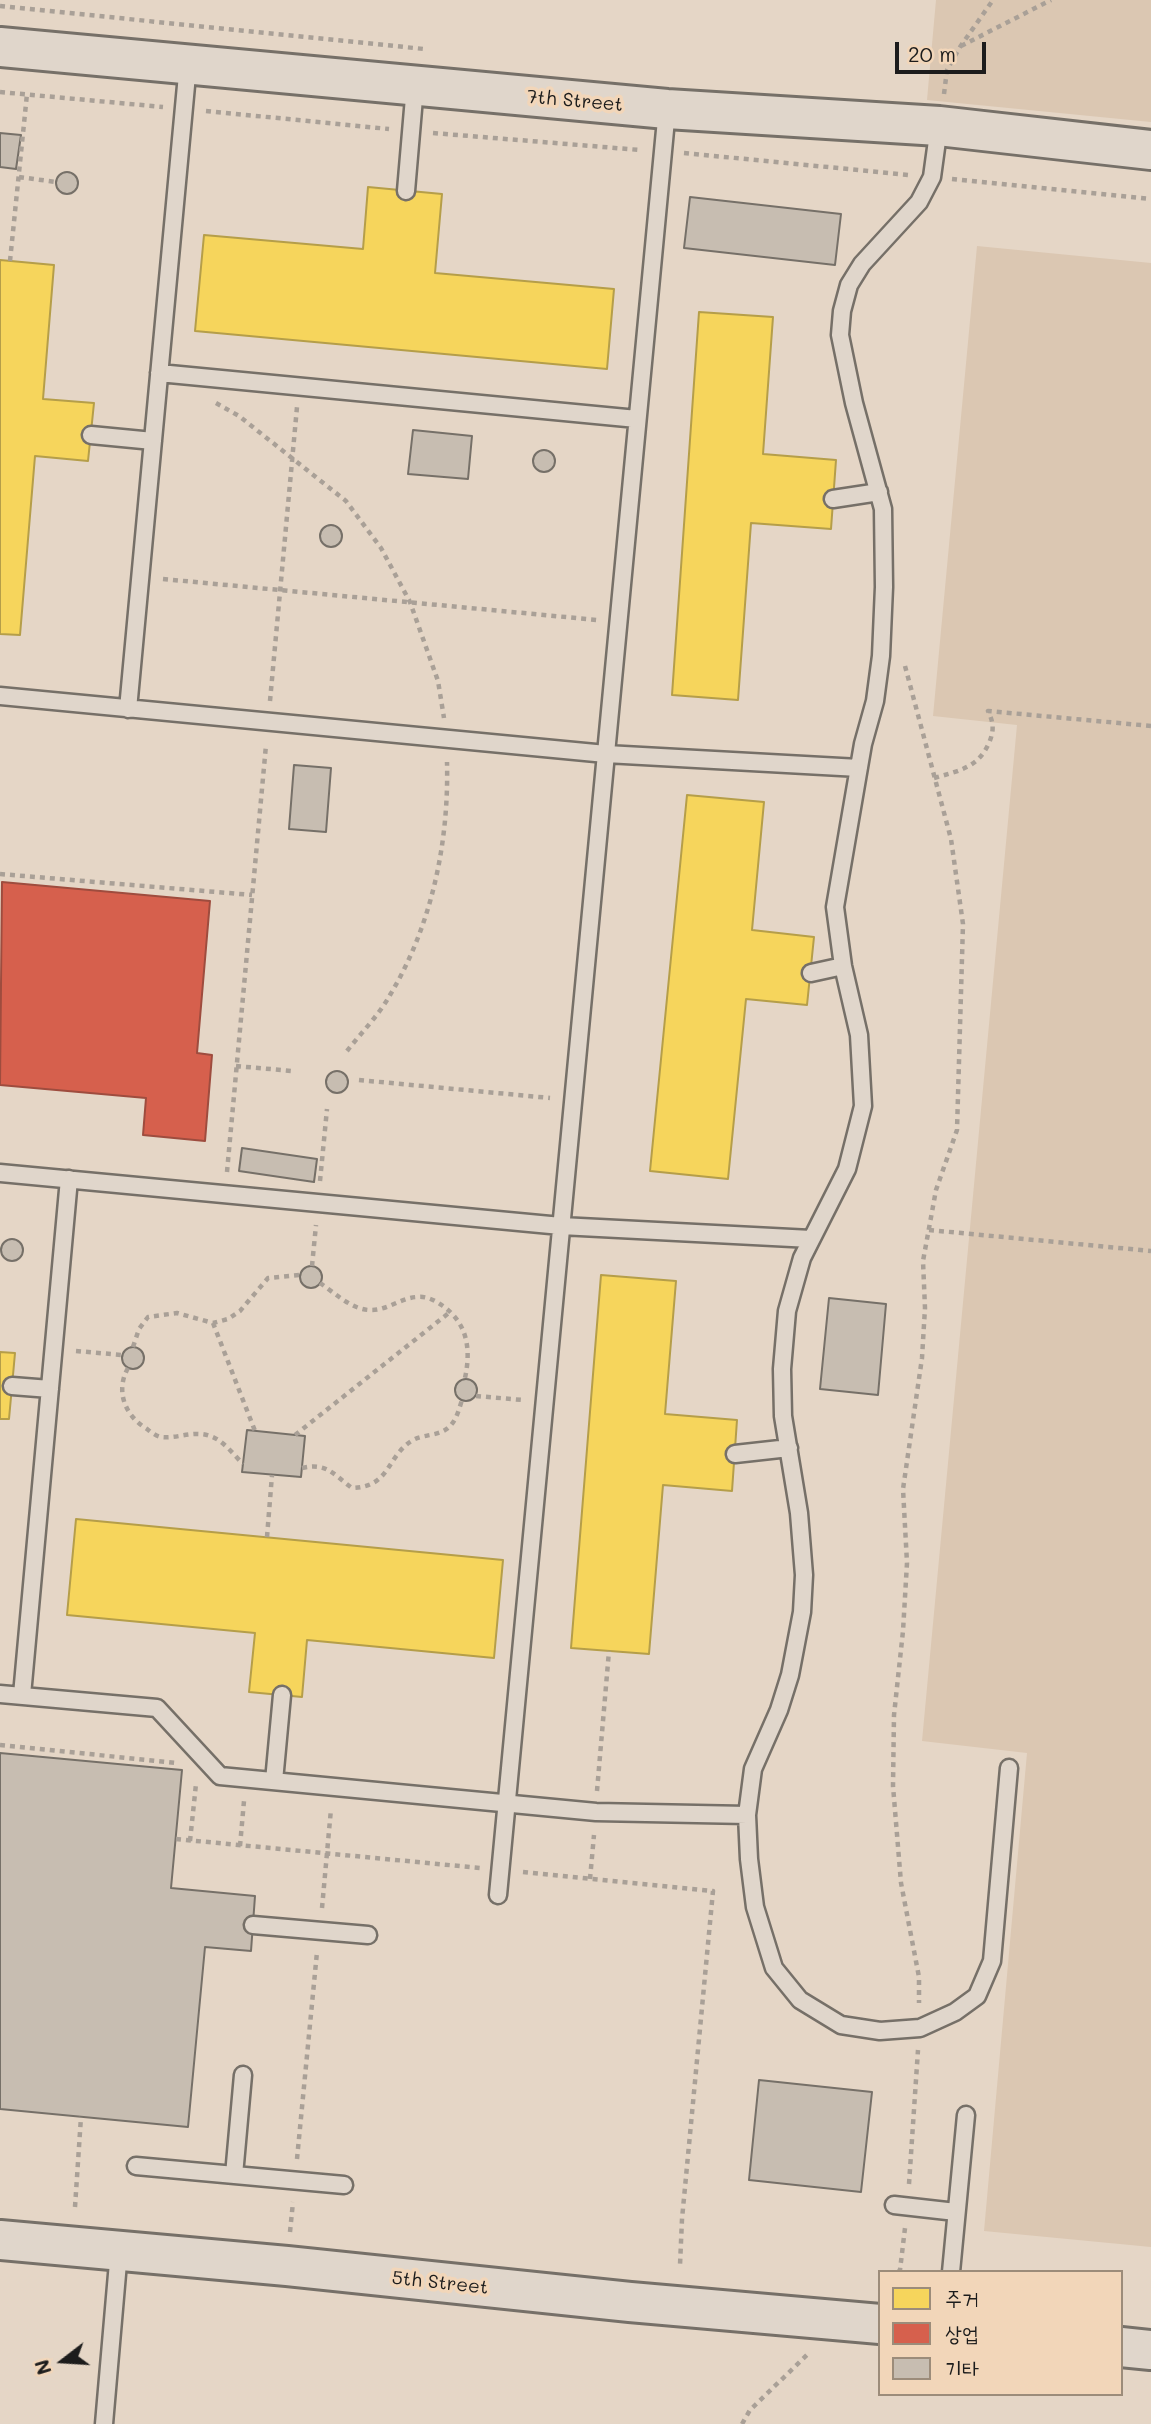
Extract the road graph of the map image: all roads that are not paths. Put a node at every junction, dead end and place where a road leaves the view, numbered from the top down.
1 (0, 47) edge
2 (188, 64) junction
3 (415, 86) junction
4 (667, 110) junction
5 (939, 126) junction
6 (1151, 150) edge
7 (406, 191) dead end
8 (159, 373) junction
9 (638, 419) junction
10 (91, 435) dead end
11 (153, 441) junction
12 (879, 492) junction
13 (833, 499) dead end
14 (0, 696) edge
15 (128, 709) junction
16 (606, 754) junction
17 (859, 768) junction
18 (844, 966) junction
19 (811, 973) dead end
20 (0, 1172) edge
21 (69, 1179) junction
22 (561, 1226) junction
23 (811, 1239) junction
24 (12, 1386) dead end
25 (50, 1389) junction
26 (789, 1448) junction
27 (735, 1454) dead end
28 (0, 1693) edge
29 (22, 1695) junction
30 (282, 1695) dead end
31 (1009, 1768) dead end
32 (274, 1781) junction
33 (506, 1804) junction
34 (747, 1815) junction
35 (498, 1895) dead end
36 (253, 1925) dead end
37 (368, 1935) dead end
38 (243, 2075) dead end
39 (966, 2115) dead end
40 (136, 2166) dead end
41 (234, 2175) junction
42 (344, 2185) dead end
43 (900, 2206) road end
44 (956, 2212) junction
45 (0, 2240) edge
46 (119, 2251) junction
47 (951, 2270) edge
48 (878, 2324) edge
49 (1123, 2347) edge
50 (1151, 2350) edge
51 (104, 2424) edge

1 - 2 street, 7th Street
2 - 3 street, 7th Street
2 - 8 lane
3 - 4 street, 7th Street
3 - 7 lane
4 - 5 street, 7th Street
4 - 9 lane
5 - 6 street, 7th Street
5 - 12 lane
8 - 9 lane
8 - 11 lane
9 - 16 lane
10 - 11 lane
11 - 15 lane
12 - 13 lane
12 - 17 lane
14 - 15 lane
15 - 16 lane
16 - 17 lane
16 - 22 lane
17 - 18 lane
18 - 19 lane
18 - 23 lane
20 - 21 lane
21 - 22 lane
21 - 25 lane
22 - 23 lane
22 - 33 lane
23 - 26 lane
24 - 25 lane
25 - 29 lane
26 - 27 lane
26 - 34 lane
28 - 29 lane
29 - 32 lane
30 - 32 lane
31 - 34 lane
32 - 33 lane
33 - 34 lane
33 - 35 lane
36 - 37 lane
38 - 41 lane
39 - 44 lane
40 - 41 lane
41 - 42 lane
43 - 44 lane
44 - 47 lane
45 - 46 street, 5th Street
46 - 48 street, 5th Street
46 - 51 lane
49 - 50 street

